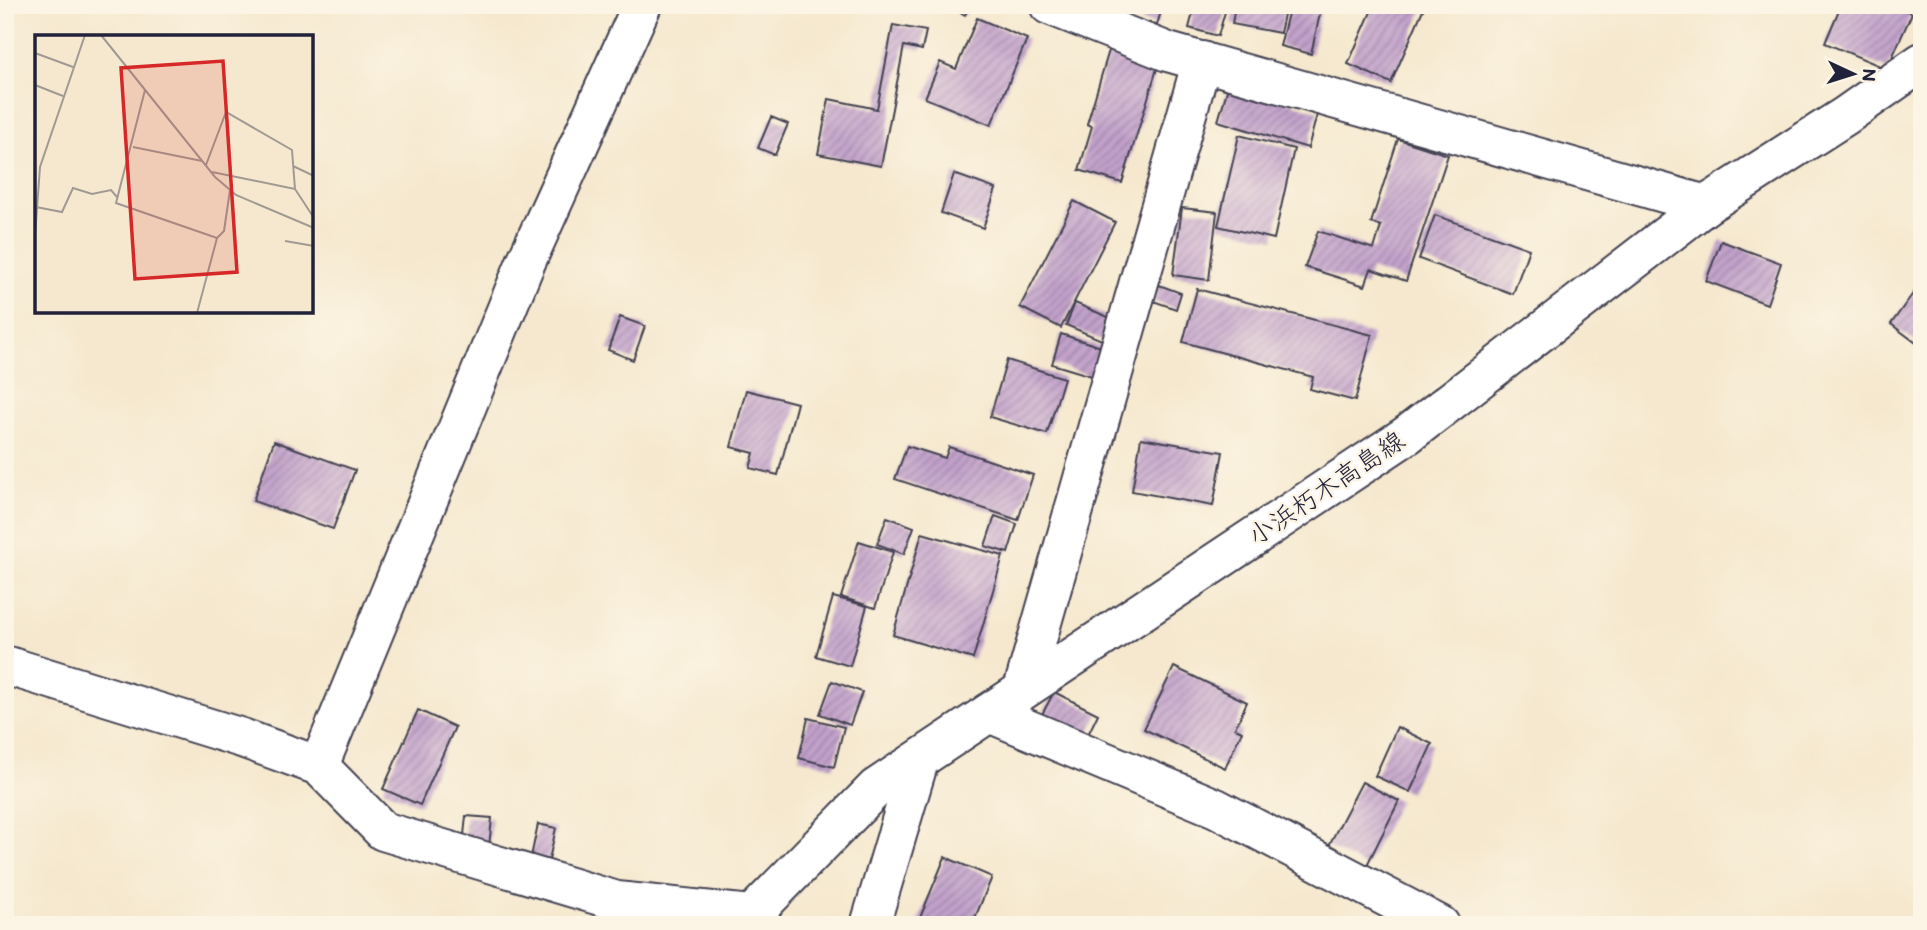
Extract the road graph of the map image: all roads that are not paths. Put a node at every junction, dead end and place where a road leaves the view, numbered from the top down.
1 (642, 5) edge
2 (1049, 5) edge
3 (1202, 61) junction
4 (1922, 62) edge
5 (1706, 205) junction
6 (5, 665) edge
7 (1023, 689) junction
8 (989, 713) junction
9 (919, 761) junction
10 (319, 766) junction
11 (746, 920) edge
12 (870, 925) edge
13 (1440, 925) edge

1 - 10 street
2 - 3 street
3 - 5 street
3 - 7 street
4 - 5 street, 小浜朽木高島線
5 - 7 street, 小浜朽木高島線
6 - 10 street
7 - 8 street, 小浜朽木高島線
8 - 9 street, 小浜朽木高島線
8 - 13 street
9 - 11 street, 小浜朽木高島線
9 - 12 street
10 - 11 street

